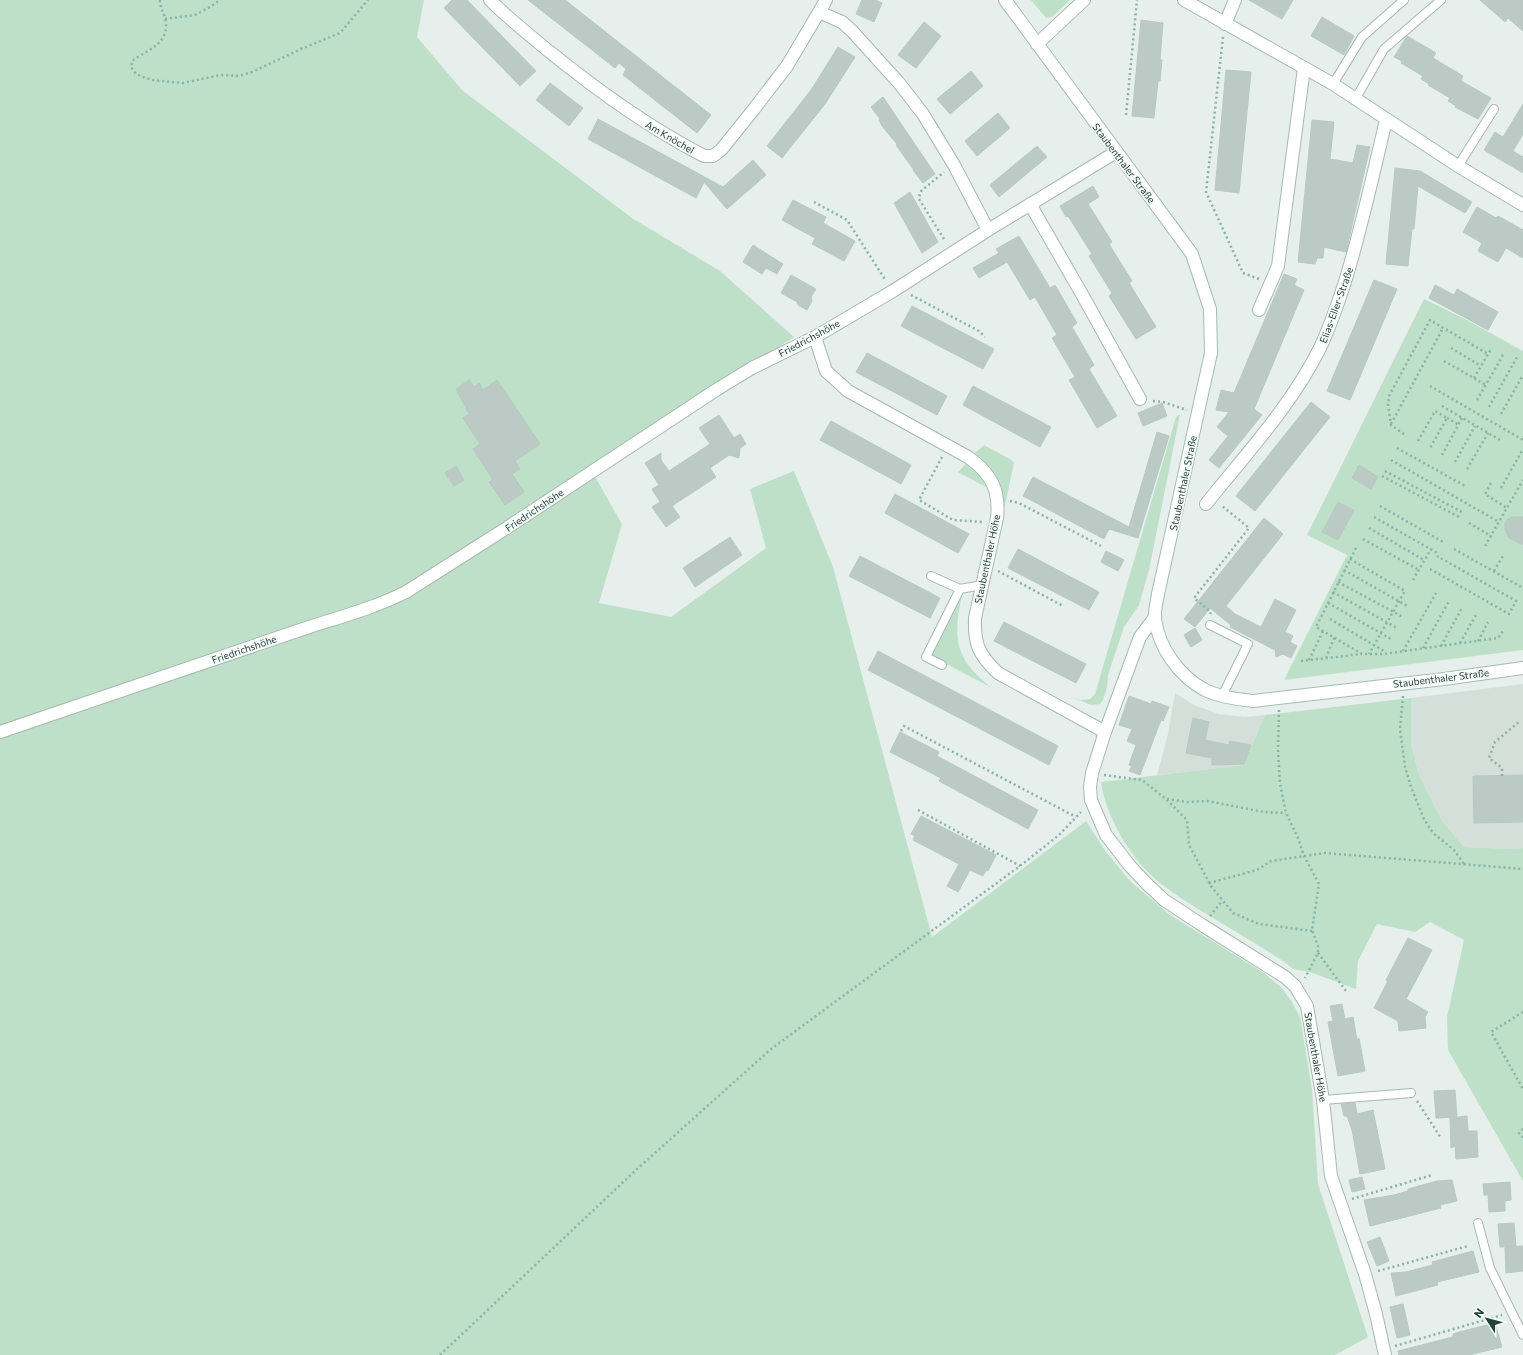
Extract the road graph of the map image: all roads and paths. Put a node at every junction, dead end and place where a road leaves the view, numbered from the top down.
1 (160, 0) edge
2 (220, 0) edge
3 (368, 0) edge
4 (490, 0) edge
5 (826, 0) edge
6 (1005, 0) edge
7 (1084, 0) edge
8 (1137, 0) edge
9 (1184, 0) edge
10 (1236, 0) edge
11 (1404, 0) edge
12 (1441, 0) edge
13 (819, 12) junction
14 (165, 19) junction
15 (1225, 24) junction
16 (1037, 44) junction
17 (1304, 68) junction
18 (1333, 84) junction
19 (1356, 98) junction
20 (1494, 109) dead end
21 (1126, 115) dead end
22 (1386, 120) junction
23 (1116, 152) junction
24 (954, 165) junction
25 (1458, 166) junction
26 (814, 202) dead end
27 (1030, 204) junction
28 (1523, 205) edge
29 (988, 230) junction
30 (944, 239) dead end
31 (1270, 284) junction
32 (896, 289) junction
33 (1259, 310) dead end
34 (1443, 328) junction
35 (815, 336) junction
36 (985, 337) dead end
37 (1451, 348) dead end
38 (1490, 349) dead end
39 (1488, 354) junction
40 (1503, 355) dead end
41 (1517, 357) dead end
42 (1444, 361) dead end
43 (1481, 366) junction
44 (1523, 375) edge
45 (1474, 378) junction
46 (1486, 385) junction
47 (1430, 386) dead end
48 (1140, 399) joint
49 (1477, 400) dead end
50 (1442, 406) dead end
51 (1489, 407) dead end
52 (1198, 414) junction
53 (1501, 414) dead end
54 (1447, 418) junction
55 (1462, 418) junction
56 (1391, 425) junction
57 (1459, 425) junction
58 (1475, 426) junction
59 (1488, 433) junction
60 (1404, 434) dead end
61 (1523, 440) edge
62 (1418, 441) dead end
63 (1502, 441) dead end
64 (948, 446) junction
65 (1397, 448) dead end
66 (1430, 448) dead end
67 (1523, 450) edge
68 (1442, 455) dead end
69 (1391, 460) dead end
70 (1454, 462) dead end
71 (1467, 469) dead end
72 (1385, 471) dead end
73 (1382, 476) dead end
74 (1523, 480) edge
75 (1491, 483) dead end
76 (1465, 486) dead end
77 (1501, 488) dead end
78 (998, 498) junction
79 (1209, 501) joint
80 (1380, 506) dead end
81 (1507, 508) junction
82 (1462, 512) dead end
83 (1374, 517) dead end
84 (1459, 517) dead end
85 (1499, 522) junction
86 (996, 523) junction
87 (1469, 523) dead end
88 (1369, 528) dead end
89 (1491, 536) junction
90 (1363, 539) dead end
91 (1445, 543) dead end
92 (1101, 546) dead end
93 (1485, 546) dead end
94 (1356, 548) dead end
95 (1431, 549) junction
96 (1454, 549) dead end
97 (1503, 556) dead end
98 (1350, 559) junction
99 (1424, 560) junction
100 (1430, 569) dead end
101 (1344, 570) junction
102 (1418, 570) junction
103 (1494, 571) junction
104 (1003, 574) dead end
105 (931, 576) dead end
106 (1413, 580) dead end
107 (1338, 582) junction
108 (982, 585) junction
109 (1523, 588) edge
110 (960, 589) junction
111 (1333, 592) junction
112 (1436, 593) dead end
113 (1449, 601) dead end
114 (1399, 602) junction
115 (1328, 603) junction
116 (1063, 606) dead end
117 (1409, 607) dead end
118 (1462, 608) dead end
119 (1393, 612) junction
120 (1476, 615) dead end
121 (1403, 617) dead end
122 (1155, 618) junction
123 (1330, 619) dead end
124 (1488, 622) dead end
125 (1387, 623) junction
126 (1210, 624) joint
127 (1397, 628) dead end
128 (1323, 631) junction
129 (1503, 631) dead end
130 (1381, 634) junction
131 (1334, 638) junction
132 (1391, 639) dead end
133 (1478, 641) junction
134 (1460, 643) junction
135 (1374, 645) junction
136 (1441, 646) junction
137 (1423, 648) junction
138 (1384, 651) dead end
139 (1403, 651) junction
140 (1362, 654) junction
141 (1369, 654) junction
142 (1326, 658) junction
143 (1308, 660) junction
144 (1301, 661) dead end
145 (942, 665) dead end
146 (1523, 668) edge
147 (1404, 683) junction
148 (1222, 696) junction
149 (1280, 698) junction
150 (1520, 721) dead end
151 (901, 731) dead end
152 (0, 732) edge
153 (1104, 732) junction
154 (1092, 773) junction
155 (1502, 776) dead end
156 (1166, 799) junction
157 (1092, 800) junction
158 (918, 810) dead end
159 (1286, 813) junction
160 (1076, 818) junction
161 (1304, 856) junction
162 (1465, 865) junction
163 (1020, 866) junction
164 (1523, 869) edge
165 (1209, 883) junction
166 (1222, 901) junction
167 (1202, 925) junction
168 (1312, 932) junction
169 (1318, 953) junction
170 (1295, 986) junction
171 (1346, 991) dead end
172 (1523, 1012) edge
173 (1523, 1089) edge
174 (1411, 1093) joint
175 (1323, 1100) junction
176 (1523, 1129) edge
177 (1441, 1138) dead end
178 (1523, 1140) edge
179 (1432, 1175) dead end
180 (1339, 1203) junction
181 (1478, 1223) dead end
182 (1468, 1246) dead end
183 (1365, 1274) junction
184 (1512, 1312) junction
185 (1523, 1335) edge
186 (1385, 1352) edge
187 (440, 1355) edge

1 - 14 path
2 - 14 path
3 - 14 path
4 - 13 street, Am Knöchel
5 - 13 street, Am Knöchel
6 - 16 street, Staubenthaler Straße
7 - 16 street
8 - 21 path
9 - 15 street
10 - 15 street
11 - 18 lane
12 - 19 lane
13 - 24 street
15 - 17 street
15 - 31 path
16 - 23 street, Staubenthaler Straße
17 - 18 street
17 - 31 street
18 - 19 street
19 - 22 street
20 - 25 lane
22 - 25 street
22 - 79 street, Elias-Eller-Straße
23 - 27 street, Friedrichshöhe
23 - 52 street, Staubenthaler Straße
24 - 29 street
24 - 30 path
25 - 28 street
26 - 32 path
27 - 29 street, Friedrichshöhe
27 - 48 street
29 - 32 street, Friedrichshöhe
31 - 33 street
32 - 35 street, Friedrichshöhe
32 - 36 path
34 - 39 path
34 - 56 path
34 - 56 path
35 - 64 street, Staubenthaler Höhe
35 - 152 street, Friedrichshöhe
37 - 43 path
38 - 39 path
39 - 43 path
40 - 46 path
41 - 51 path
42 - 45 path
43 - 45 path
44 - 53 path
45 - 46 path
46 - 49 path
47 - 61 path
48 - 52 path
50 - 55 path
52 - 122 street, Staubenthaler Straße
54 - 57 path
54 - 62 path
54 - 66 path
55 - 57 path
55 - 58 path
56 - 60 path
57 - 68 path
58 - 59 path
58 - 70 path
59 - 63 path
59 - 71 path
64 - 78 street, Staubenthaler Höhe
64 - 86 path
65 - 76 path
67 - 77 path
69 - 85 path
72 - 82 path
73 - 84 path
74 - 81 path
75 - 81 path
78 - 86 street, Staubenthaler Höhe
78 - 92 path
79 - 126 path
80 - 91 path
81 - 85 path
83 - 95 path
85 - 89 path
86 - 108 street, Staubenthaler Höhe
87 - 89 path
88 - 99 path
89 - 93 path
90 - 102 path
94 - 98 path
95 - 99 path
95 - 100 path
96 - 103 path
97 - 103 path
98 - 101 path
98 - 114 path
99 - 102 path
101 - 107 path
101 - 114 path
102 - 106 path
103 - 109 path
104 - 116 path
105 - 110 lane
107 - 111 path
107 - 119 path
108 - 110 lane
108 - 153 street, Staubenthaler Höhe
110 - 145 lane
111 - 115 path
111 - 125 path
112 - 139 path
113 - 137 path
114 - 117 path
114 - 119 path
115 - 128 path
115 - 130 path
118 - 136 path
119 - 121 path
119 - 125 path
120 - 134 path
122 - 148 street, Staubenthaler Straße
122 - 153 street, Staubenthaler Höhe
123 - 135 path
124 - 133 path
125 - 127 path
125 - 130 path
126 - 148 lane
128 - 131 path
128 - 143 path
129 - 133 path
130 - 132 path
130 - 135 path
131 - 140 path
131 - 142 path
133 - 134 path
134 - 136 path
135 - 138 path
135 - 141 path
136 - 137 path
137 - 139 path
139 - 141 path
140 - 141 path
140 - 142 path
142 - 143 path
143 - 144 path
146 - 147 street, Staubenthaler Straße
147 - 149 street, Staubenthaler Straße
147 - 162 path
148 - 149 street, Staubenthaler Straße
149 - 159 path
150 - 155 path
151 - 160 path
153 - 154 street, Staubenthaler Höhe
154 - 156 path
154 - 157 street, Staubenthaler Höhe
156 - 159 path
156 - 165 path
157 - 160 path
157 - 167 street, Staubenthaler Höhe
158 - 163 path
159 - 161 path
160 - 163 path
161 - 162 path
161 - 165 path
161 - 168 path
162 - 164 path
163 - 187 path
165 - 166 path
166 - 167 path
166 - 168 path
167 - 170 street, Staubenthaler Höhe
168 - 169 path
169 - 170 path
169 - 171 path
170 - 175 street, Staubenthaler Höhe
172 - 173 path
174 - 175 lane
174 - 177 path
175 - 180 street, Staubenthaler Höhe
176 - 178 path
179 - 180 path
180 - 183 street, Staubenthaler Höhe
181 - 184 lane
182 - 183 path
183 - 186 street, Staubenthaler Höhe
184 - 185 lane
184 - 186 path

